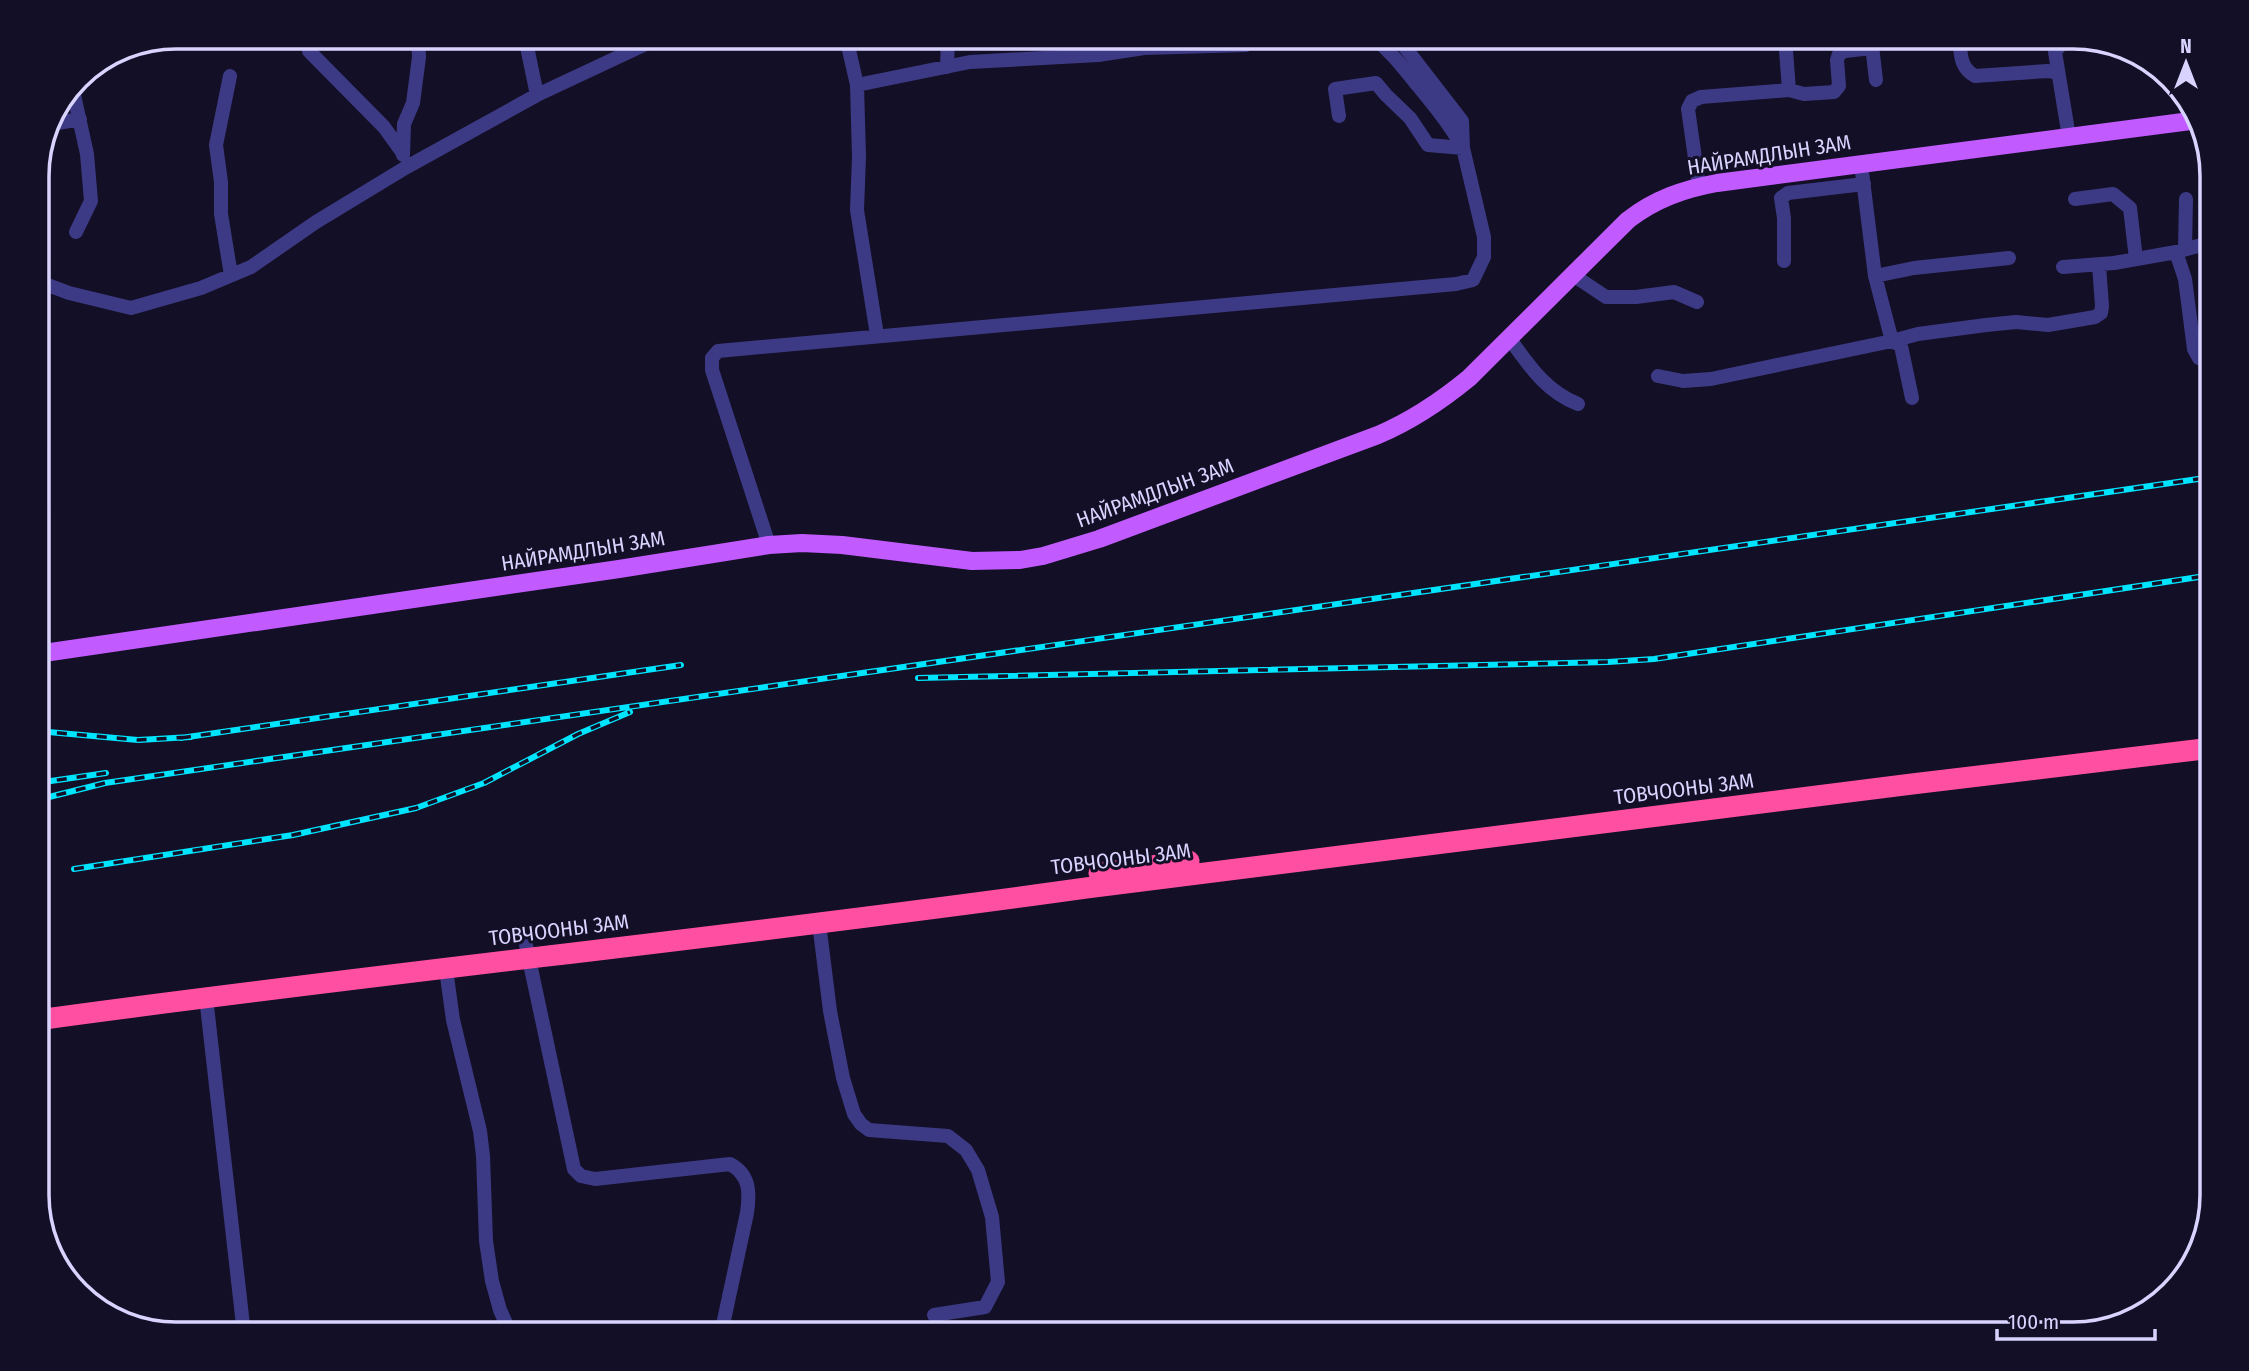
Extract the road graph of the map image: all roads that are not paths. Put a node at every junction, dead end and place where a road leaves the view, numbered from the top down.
1 (419, 49) edge
2 (527, 49) edge
3 (636, 49) edge
4 (849, 49) edge
5 (948, 49) edge
6 (1137, 49) edge
7 (1387, 49) edge
8 (1406, 49) edge
9 (1786, 49) edge
10 (1851, 49) edge
11 (1873, 49) edge
12 (1960, 49) edge
13 (2057, 49) edge
14 (309, 51) dead end
15 (947, 67) junction
16 (2058, 72) junction
17 (230, 75) dead end
18 (1876, 79) dead end
19 (857, 85) junction
20 (1788, 90) junction
21 (537, 95) junction
22 (75, 99) edge
23 (1339, 116) dead end
24 (80, 119) junction
25 (2188, 121) edge
26 (61, 122) edge
27 (2069, 137) junction
28 (1463, 148) junction
29 (402, 152) junction
30 (1861, 164) junction
31 (405, 168) junction
32 (1864, 184) junction
33 (1699, 186) junction
34 (2076, 199) dead end
35 (2186, 199) dead end
36 (76, 232) dead end
37 (2200, 245) edge
38 (2181, 251) junction
39 (2009, 258) dead end
40 (2136, 259) junction
41 (1784, 261) dead end
42 (2099, 265) junction
43 (2063, 267) dead end
44 (231, 275) junction
45 (1573, 275) junction
46 (1875, 275) junction
47 (49, 286) edge
48 (1697, 302) dead end
49 (877, 335) junction
50 (1509, 338) junction
51 (1892, 341) junction
52 (2200, 358) edge
53 (1658, 376) dead end
54 (1912, 398) dead end
55 (1578, 404) dead end
56 (769, 545) junction
57 (49, 652) edge
58 (2200, 735) edge
59 (2200, 749) edge
60 (819, 922) junction
61 (528, 952) junction
62 (446, 969) junction
63 (206, 997) junction
64 (49, 1004) edge
65 (49, 1018) edge
66 (934, 1315) dead end
67 (243, 1322) edge
68 (506, 1322) edge
69 (724, 1322) edge

1 - 29 street
2 - 21 street
3 - 21 street
4 - 19 street
5 - 15 street
6 - 15 street
7 - 28 street
8 - 28 street
9 - 20 street
10 - 20 street
11 - 18 street
12 - 16 street
13 - 16 street
14 - 29 street
15 - 19 street
16 - 27 street
17 - 44 street
19 - 49 street
20 - 33 street
21 - 31 street
22 - 24 street
23 - 28 street
24 - 26 street
24 - 36 street
25 - 27 main road, НАЙРАМДЛЫН ЗАМ
27 - 30 main road, НАЙРАМДЛЫН ЗАМ
28 - 49 street
29 - 31 street
30 - 32 street
30 - 33 main road, НАЙРАМДЛЫН ЗАМ
31 - 44 street
32 - 41 street
32 - 46 street
33 - 45 main road, НАЙРАМДЛЫН ЗАМ
34 - 40 street
35 - 38 street
37 - 38 street
38 - 40 street
38 - 52 street
39 - 46 street
40 - 42 street
42 - 43 street
42 - 51 street
44 - 47 street
45 - 48 street
45 - 50 main road, НАЙРАМДЛЫН ЗАМ
46 - 51 street
49 - 56 street
50 - 55 street
50 - 56 main road, НАЙРАМДЛЫН ЗАМ
51 - 53 street
51 - 54 street
56 - 57 main road, НАЙРАМДЛЫН ЗАМ
58 - 61 highway, ТОВЧООНЫ ЗАМ
59 - 60 highway, ТОВЧООНЫ ЗАМ
60 - 61 highway, ТОВЧООНЫ ЗАМ
60 - 66 street
61 - 62 highway, ТОВЧООНЫ ЗАМ
61 - 64 highway, ТОВЧООНЫ ЗАМ
61 - 69 street
62 - 63 highway, ТОВЧООНЫ ЗАМ
62 - 68 street
63 - 65 highway, ТОВЧООНЫ ЗАМ
63 - 67 street

